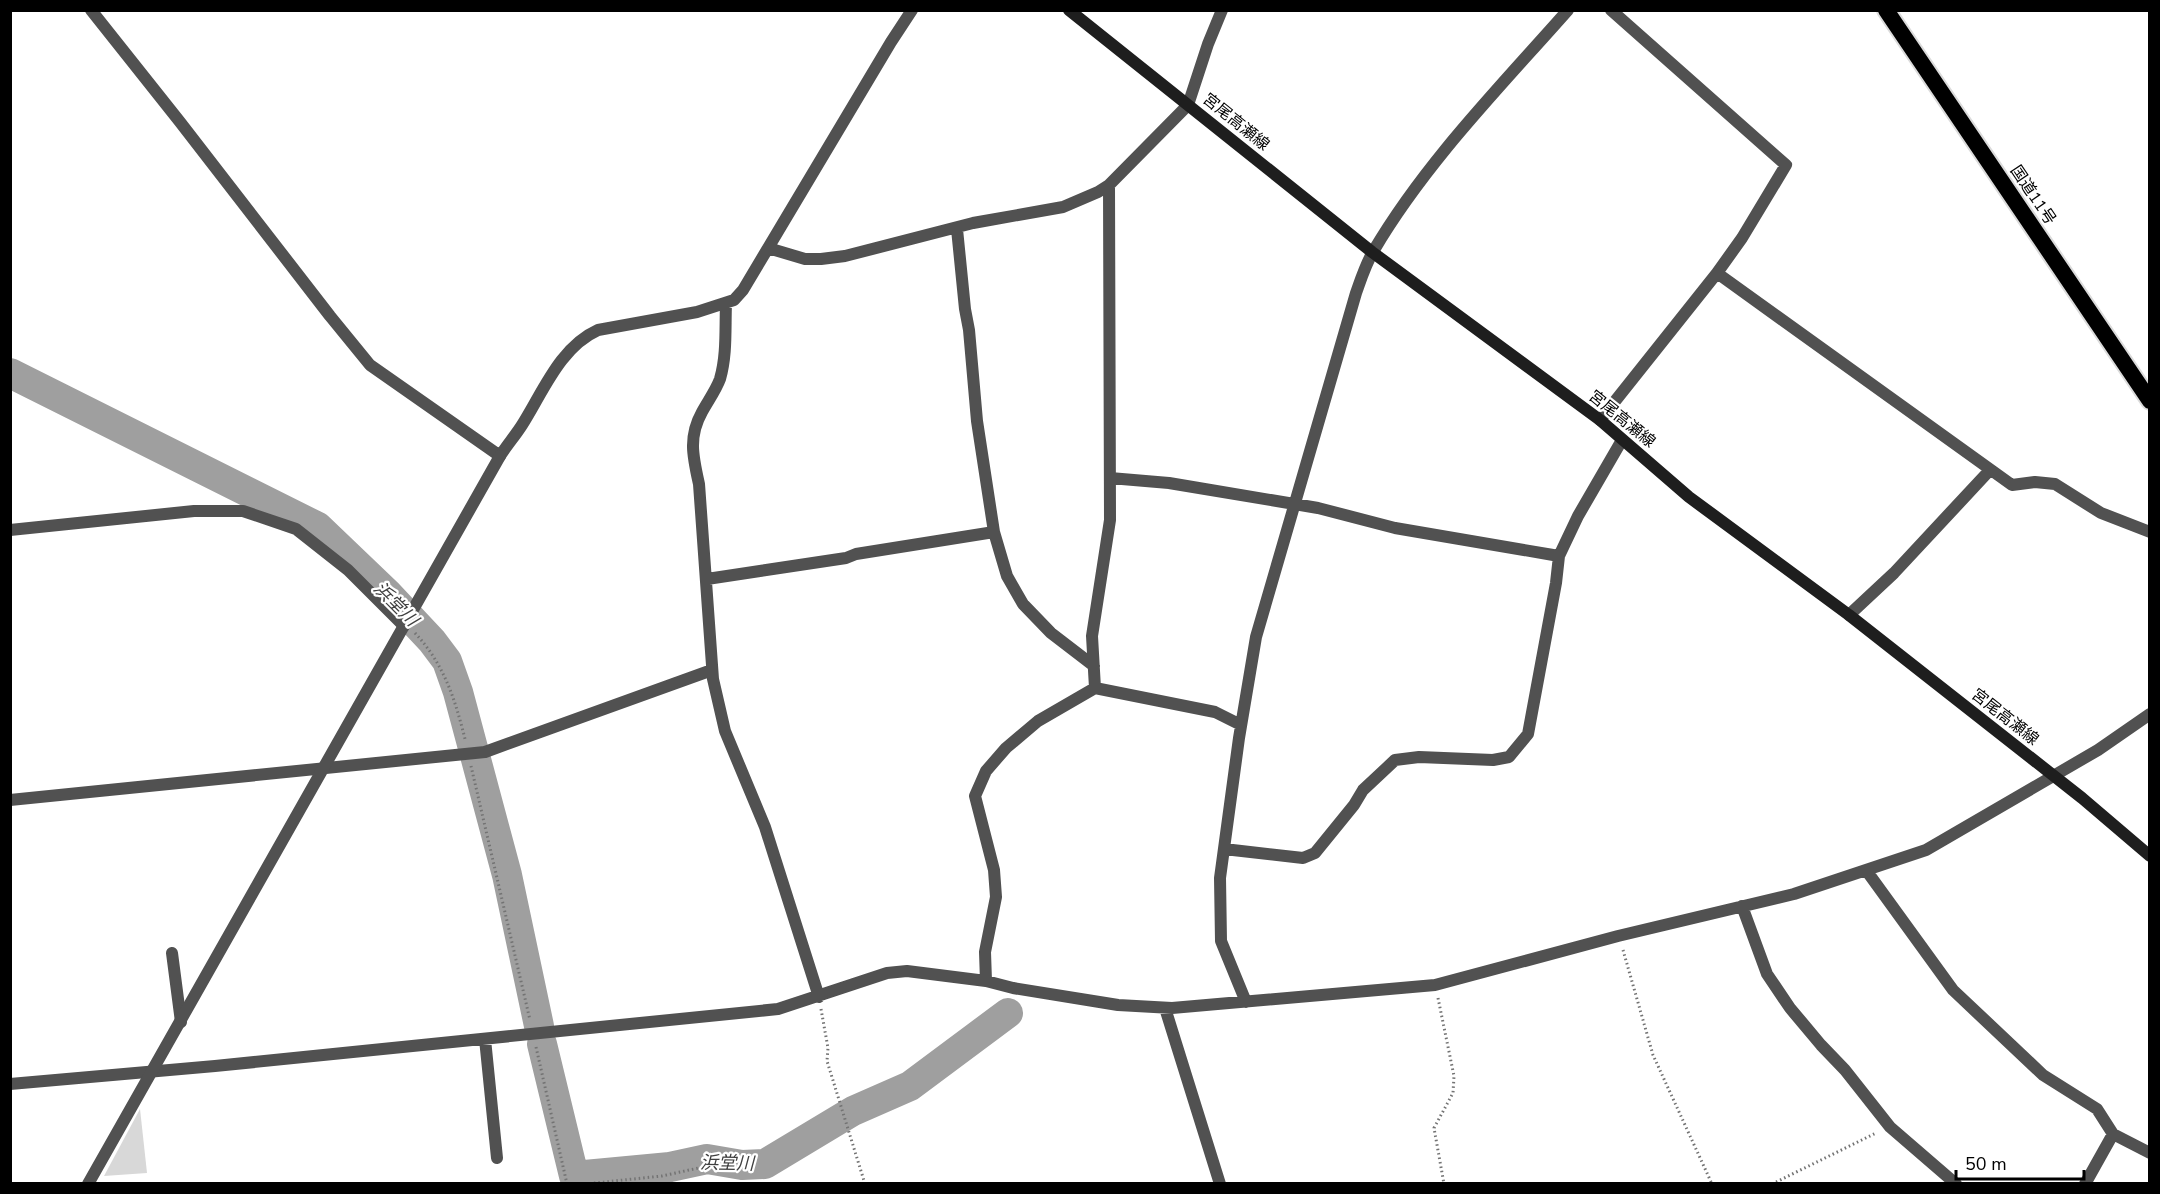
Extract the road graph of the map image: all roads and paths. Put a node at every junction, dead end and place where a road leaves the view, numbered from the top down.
1 (91, 10) edge
2 (912, 10) edge
3 (1070, 10) edge
4 (1222, 10) edge
5 (1568, 10) edge
6 (1611, 10) edge
7 (1886, 10) edge
8 (1188, 105) junction
9 (1109, 185) junction
10 (957, 229) junction
11 (768, 248) junction
12 (1372, 252) junction
13 (1717, 273) junction
14 (726, 304) junction
15 (2150, 401) edge
16 (1600, 420) junction
17 (1622, 440) junction
18 (500, 456) junction
19 (1989, 471) junction
20 (1110, 478) junction
21 (1293, 505) junction
22 (10, 530) edge
23 (994, 532) junction
24 (2150, 532) edge
25 (1559, 556) junction
26 (706, 579) junction
27 (1850, 615) junction
28 (407, 620) junction
29 (1094, 666) junction
30 (712, 670) junction
31 (1095, 688) junction
32 (2150, 714) edge
33 (1241, 725) junction
34 (470, 754) junction
35 (325, 767) junction
36 (2053, 776) junction
37 (10, 800) edge
38 (1224, 849) junction
39 (2150, 856) edge
40 (1866, 870) junction
41 (1742, 906) junction
42 (1618, 936) junction
43 (172, 953) dead end
44 (986, 981) junction
45 (1435, 985) junction
46 (819, 997) junction
47 (1246, 1002) junction
48 (1165, 1008) junction
49 (181, 1022) junction
50 (533, 1035) junction
51 (486, 1039) junction
52 (152, 1070) junction
53 (10, 1084) edge
54 (1890, 1126) junction
55 (2113, 1134) junction
56 (2150, 1153) edge
57 (496, 1158) dead end
58 (723, 1167) dead end
59 (88, 1184) edge
60 (567, 1184) edge
61 (585, 1184) edge
62 (864, 1184) edge
63 (1220, 1184) edge
64 (1444, 1184) edge
65 (1712, 1184) edge
66 (1772, 1184) edge
67 (1956, 1184) edge
68 (2085, 1184) edge

1 - 18 street
2 - 11 street
3 - 8 main road, 宮尾高瀬線
4 - 8 street
5 - 12 street
6 - 13 street
7 - 15 highway, 国道11号
8 - 9 street
8 - 12 main road, 宮尾高瀬線
9 - 10 street
9 - 20 street
10 - 11 street
10 - 23 street
11 - 14 street
12 - 16 main road, 宮尾高瀬線
12 - 21 street
13 - 16 street
13 - 19 street
14 - 18 street
14 - 26 street
16 - 17 main road, 宮尾高瀬線
17 - 25 street
17 - 27 main road, 宮尾高瀬線
18 - 28 street
19 - 24 street
19 - 27 street
20 - 21 street
20 - 29 street
21 - 25 street
21 - 33 street
22 - 28 street
23 - 26 street
23 - 29 street
25 - 38 street
26 - 30 street
27 - 36 main road, 宮尾高瀬線
28 - 34 path
28 - 35 street
29 - 31 street
30 - 34 street
30 - 46 street
31 - 33 street
31 - 44 street
32 - 36 street
33 - 38 street
34 - 35 street
34 - 50 path
35 - 37 street
35 - 49 street
36 - 39 main road, 宮尾高瀬線
36 - 40 street
38 - 47 street
40 - 41 street
40 - 55 street
41 - 42 street
41 - 54 street
42 - 45 street
42 - 65 path
43 - 49 street
44 - 46 street
44 - 48 street
45 - 47 street
45 - 64 path
46 - 50 street
46 - 62 path
47 - 48 street
48 - 63 street
49 - 52 street
50 - 51 street
50 - 60 path
51 - 52 street
51 - 57 street
52 - 53 street
52 - 59 street
54 - 66 path
54 - 67 street
55 - 56 street
55 - 68 street
58 - 61 path

